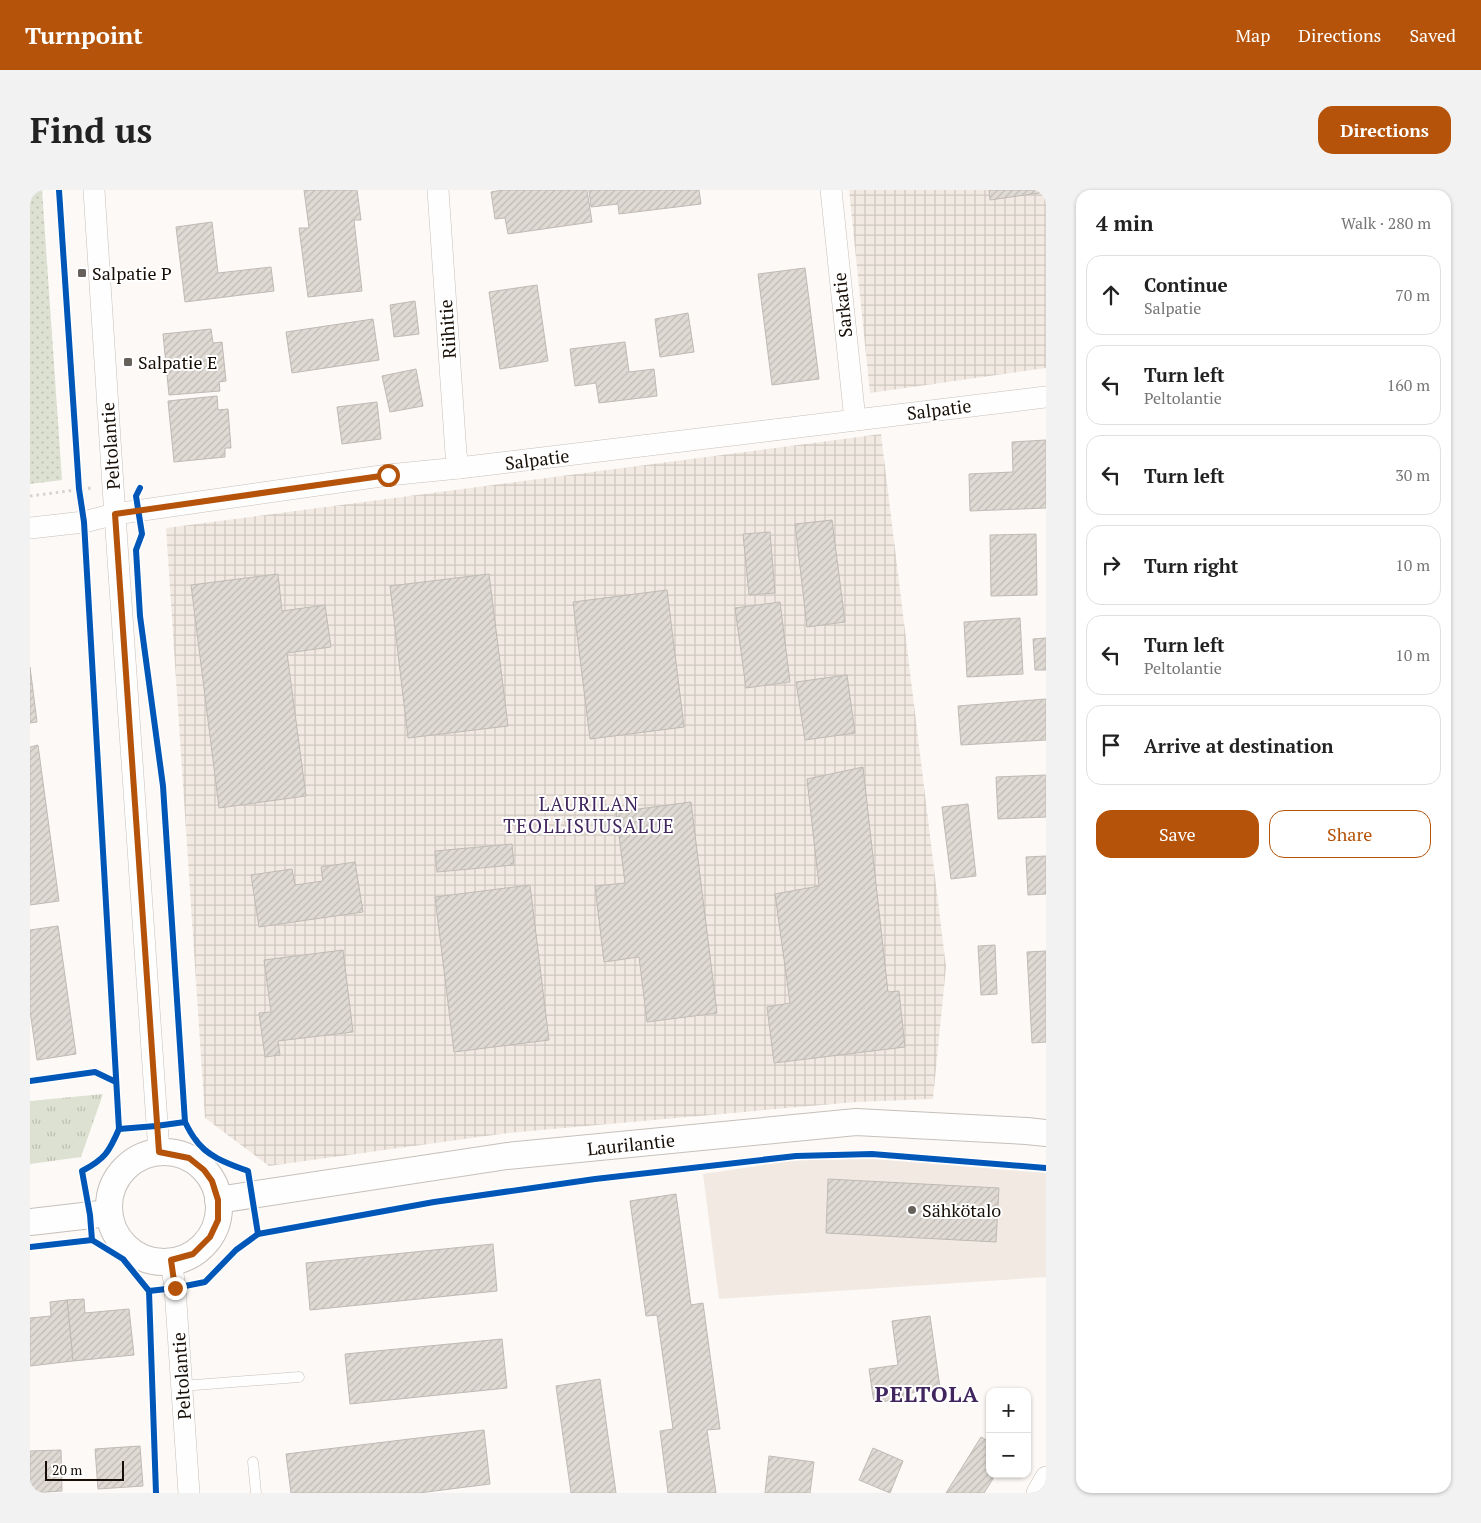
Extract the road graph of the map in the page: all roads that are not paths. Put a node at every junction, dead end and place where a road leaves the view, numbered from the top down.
1 (94, 190) edge
2 (438, 190) edge
3 (831, 190) edge
4 (1046, 397) edge
5 (855, 420) junction
6 (459, 468) junction
7 (115, 514) junction
8 (30, 528) edge
9 (1046, 1133) edge
10 (159, 1152) junction
11 (218, 1200) junction
12 (109, 1213) junction
13 (30, 1222) edge
14 (171, 1260) junction
15 (299, 1377) dead end
16 (182, 1386) junction
17 (253, 1462) dead end
18 (1046, 1477) edge
19 (189, 1493) edge
20 (256, 1493) edge
21 (1037, 1493) edge

1 - 7 street, Peltolantie
2 - 6 street, Riihitie
3 - 5 street, Sarkatie
4 - 5 street, Salpatie
5 - 6 street, Salpatie
6 - 7 street, Salpatie
7 - 8 street, Salpatie
7 - 10 street, Peltolantie
9 - 11 street, Laurilantie
10 - 11 street
10 - 12 street
11 - 14 street
12 - 13 street
12 - 14 street
14 - 16 street, Peltolantie
15 - 16 lane
16 - 19 street, Peltolantie
17 - 20 lane
18 - 21 street

